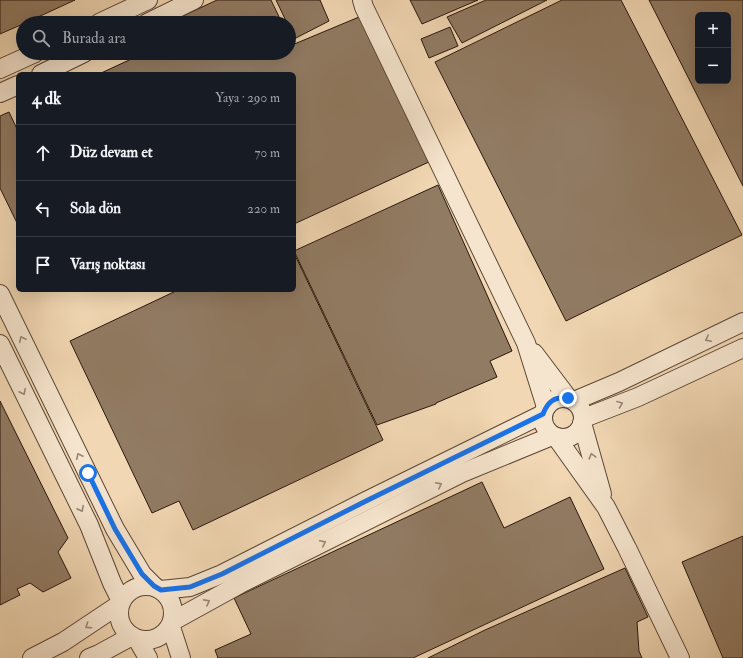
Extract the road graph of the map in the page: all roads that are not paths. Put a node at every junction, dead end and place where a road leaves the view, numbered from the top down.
1 (148, 0) edge
2 (194, 0) edge
3 (362, 2) edge
4 (114, 16) edge
5 (161, 16) edge
6 (20, 60) edge
7 (70, 60) edge
8 (0, 69) edge
9 (45, 72) edge
10 (16, 86) edge
11 (0, 93) edge
12 (0, 294) edge
13 (743, 322) edge
14 (526, 343) junction
15 (0, 344) edge
16 (743, 348) edge
17 (571, 399) junction
18 (544, 411) junction
19 (583, 420) junction
20 (554, 436) junction
21 (88, 473) junction
22 (69, 484) junction
23 (606, 507) junction
24 (298, 545) junction
25 (157, 588) junction
26 (121, 603) junction
27 (172, 624) junction
28 (134, 638) junction
29 (36, 657) edge
30 (89, 658) edge
31 (148, 658) edge
32 (181, 658) edge
33 (680, 658) edge

1 - 4 street
2 - 5 street
3 - 14 street
6 - 8 street
7 - 9 street
10 - 11 street
21 -> 12 street
13 -> 17 street
14 - 17 street
14 - 18 street
15 -> 22 street
19 -> 16 street
17 - 18 street
17 - 19 street
18 - 20 street
18 - 24 street
19 - 20 street
23 -> 19 street
20 - 23 street
24 -> 20 street
21 - 22 street
21 - 25 street
22 -> 26 street
23 - 33 street
24 - 25 street
27 -> 24 street
25 - 26 street
25 - 27 street
26 - 28 street
26 -> 29 street
27 - 28 street
27 - 32 street
28 - 30 street
28 - 31 street

